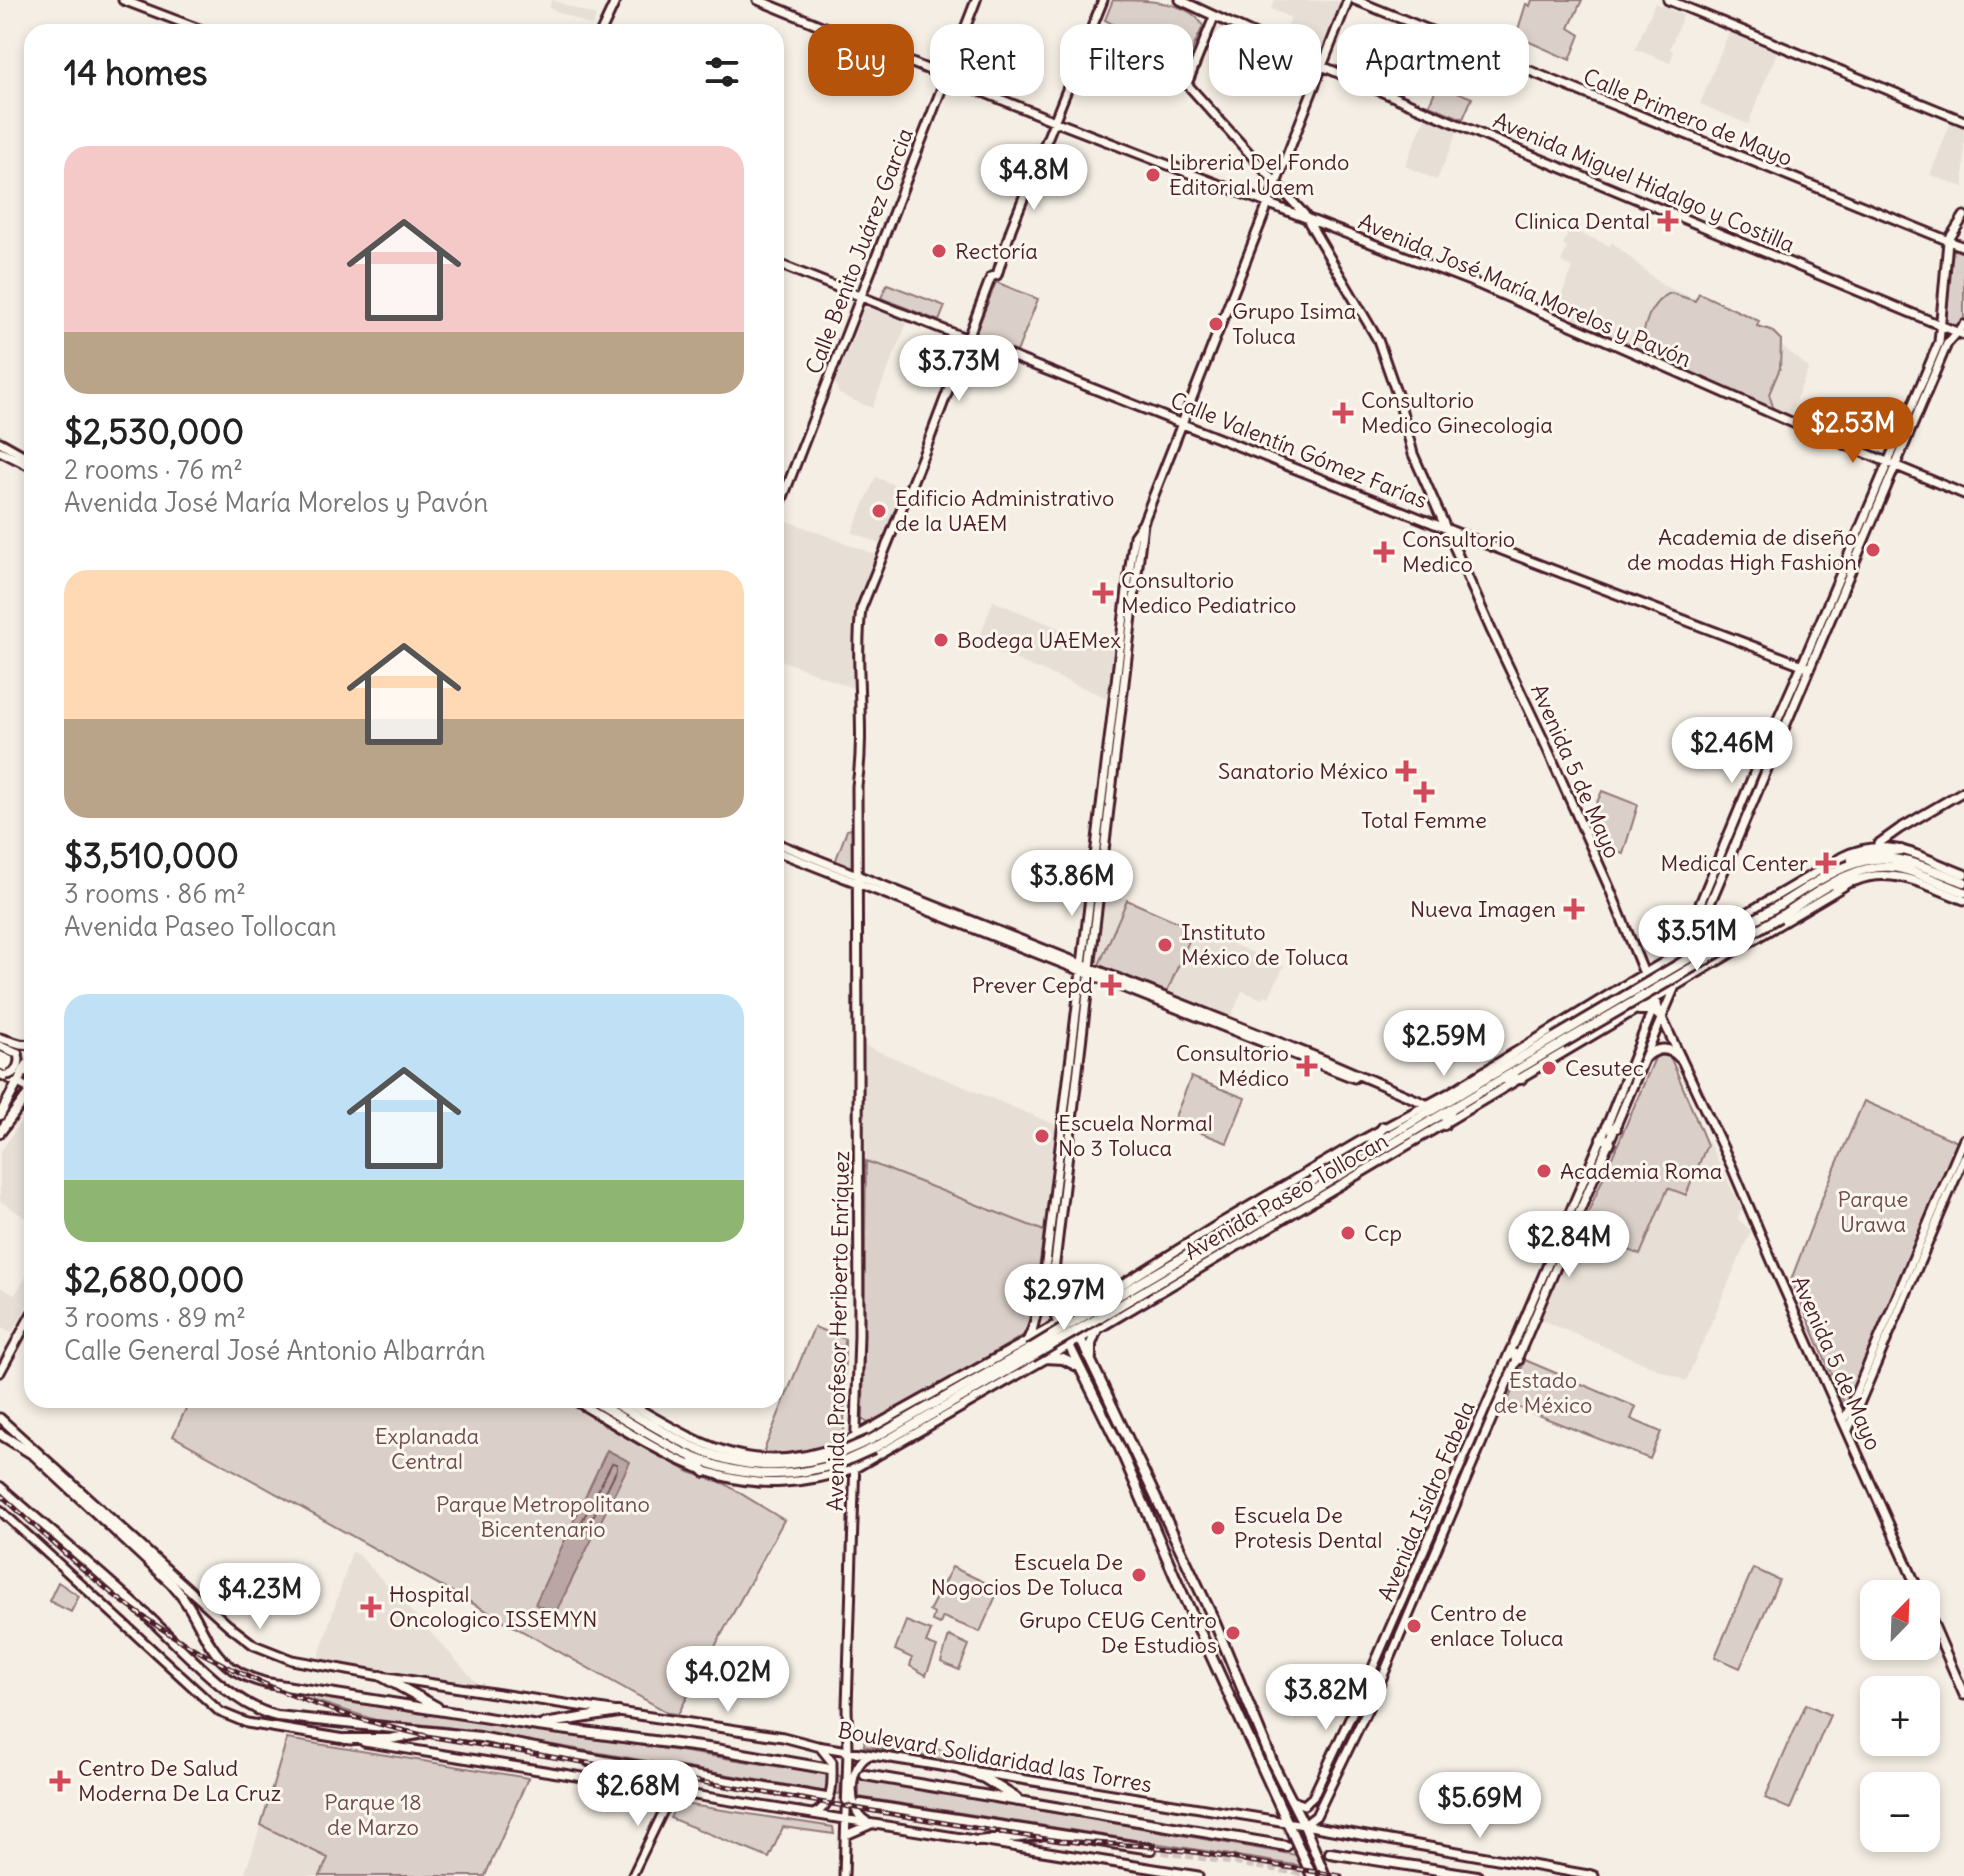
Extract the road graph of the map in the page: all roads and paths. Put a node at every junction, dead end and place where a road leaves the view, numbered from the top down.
1 (123, 0) edge
2 (616, 0) edge
3 (758, 0) edge
4 (976, 0) edge
5 (1103, 0) edge
6 (1180, 0) edge
7 (1348, 0) edge
8 (1355, 0) edge
9 (1668, 0) edge
10 (1214, 17) junction
11 (186, 24) edge
12 (605, 24) edge
13 (966, 24) edge
14 (1322, 66) junction
15 (930, 71) edge
16 (938, 96) edge
17 (992, 96) edge
18 (1054, 121) junction
19 (1964, 121) edge
20 (1276, 181) junction
21 (1268, 204) junction
22 (1964, 216) edge
23 (1308, 221) junction
24 (1948, 241) junction
25 (1964, 247) edge
26 (784, 266) edge
27 (860, 297) junction
28 (1942, 325) junction
29 (1964, 325) edge
30 (1960, 334) edge
31 (967, 338) junction
32 (1182, 422) junction
33 (0, 442) edge
34 (0, 451) edge
35 (24, 456) edge
36 (24, 463) edge
37 (1892, 464) junction
38 (784, 494) edge
39 (1964, 494) edge
40 (1143, 523) junction
41 (1446, 528) junction
42 (1129, 574) junction
43 (1138, 575) junction
44 (1806, 667) junction
45 (1964, 791) edge
46 (1876, 846) junction
47 (784, 847) edge
48 (1901, 850) junction
49 (784, 854) edge
50 (1875, 863) junction
51 (1846, 867) junction
52 (1964, 874) edge
53 (1858, 879) junction
54 (858, 880) junction
55 (1964, 882) edge
56 (1964, 892) edge
57 (1817, 894) junction
58 (1964, 900) edge
59 (1776, 912) junction
60 (1701, 924) junction
61 (1708, 936) junction
62 (1691, 946) junction
63 (1680, 953) junction
64 (1718, 963) junction
65 (1086, 968) junction
66 (1644, 975) junction
67 (1620, 988) junction
68 (1674, 988) junction
69 (1656, 1000) junction
70 (1652, 1010) junction
71 (1636, 1012) junction
72 (1662, 1018) junction
73 (0, 1038) edge
74 (1558, 1041) junction
75 (24, 1044) edge
76 (0, 1046) edge
77 (0, 1056) edge
78 (1647, 1056) junction
79 (1680, 1058) junction
80 (24, 1062) edge
81 (0, 1064) edge
82 (24, 1073) edge
83 (2, 1074) edge
84 (24, 1075) edge
85 (1490, 1075) junction
86 (1473, 1079) junction
87 (1503, 1079) junction
88 (1521, 1079) junction
89 (19, 1081) junction
90 (24, 1084) edge
91 (24, 1100) edge
92 (1426, 1104) junction
93 (1449, 1105) junction
94 (0, 1115) edge
95 (1444, 1125) junction
96 (1612, 1126) junction
97 (1383, 1127) junction
98 (0, 1132) edge
99 (1964, 1139) edge
100 (1605, 1141) junction
101 (1367, 1150) junction
102 (1964, 1158) edge
103 (1268, 1196) junction
104 (1285, 1196) junction
105 (1277, 1218) junction
106 (1045, 1282) junction
107 (1056, 1288) junction
108 (1094, 1308) junction
109 (1070, 1317) junction
110 (1058, 1323) junction
111 (1888, 1326) junction
112 (24, 1328) edge
113 (1099, 1328) junction
114 (1080, 1339) junction
115 (1031, 1343) junction
116 (1067, 1345) junction
117 (1513, 1352) junction
118 (1047, 1356) junction
119 (1091, 1362) junction
120 (1082, 1370) junction
121 (0, 1372) edge
122 (1832, 1396) junction
123 (1852, 1402) junction
124 (588, 1408) edge
125 (606, 1408) edge
126 (622, 1408) edge
127 (637, 1408) edge
128 (0, 1418) edge
129 (1844, 1421) junction
130 (1848, 1430) junction
131 (663, 1432) junction
132 (0, 1434) edge
133 (682, 1434) junction
134 (856, 1439) junction
135 (842, 1458) junction
136 (694, 1459) junction
137 (855, 1468) junction
138 (724, 1470) junction
139 (708, 1473) junction
140 (0, 1487) edge
141 (0, 1510) edge
142 (1914, 1580) edge
143 (1940, 1639) edge
144 (381, 1676) junction
145 (1964, 1695) edge
146 (445, 1711) junction
147 (618, 1712) junction
148 (538, 1726) junction
149 (430, 1731) junction
150 (346, 1739) junction
151 (817, 1746) junction
152 (848, 1750) junction
153 (872, 1754) junction
154 (581, 1757) junction
155 (830, 1769) tunnel mouth
156 (962, 1770) junction
157 (865, 1775) tunnel mouth
158 (642, 1788) junction
159 (672, 1793) junction
160 (826, 1798) tunnel mouth
161 (1291, 1800) junction
162 (861, 1804) tunnel mouth
163 (1032, 1804) junction
164 (812, 1815) junction
165 (846, 1820) junction
166 (1287, 1822) junction
167 (871, 1824) junction
168 (1304, 1825) junction
169 (846, 1835) junction
170 (1066, 1835) junction
171 (977, 1841) junction
172 (1286, 1846) tunnel mouth
173 (1151, 1849) tunnel mouth
174 (1330, 1853) tunnel mouth
175 (1323, 1872) edge
176 (632, 1876) edge
177 (844, 1876) edge
178 (1198, 1876) edge
179 (1312, 1876) edge
180 (1477, 1876) edge
181 (1593, 1876) edge

1 - 11 main road
2 - 12 main road
3 - 15 main road, Avenida José María Morelos y Pavón
4 - 13 main road, Calle Benito Juárez Garcia
5 - 18 main road, Avenida Profesor Heriberto Enríquez
6 - 10 main road, Avenida Miguel Hidalgo y Costilla
7 - 14 main road
8 - 24 main road, Calle Primero de Mayo
9 - 19 main road
10 - 14 main road, Avenida Miguel Hidalgo y Costilla
10 - 20 main road, Avenida 5 de Mayo
14 - 20 main road
14 - 28 main road, Avenida Miguel Hidalgo y Costilla
16 - 27 main road, Calle Benito Juárez Garcia
17 - 18 main road, Avenida José María Morelos y Pavón
18 - 21 main road, Avenida José María Morelos y Pavón
18 - 31 main road, Avenida Profesor Heriberto Enríquez
20 - 21 main road
20 - 23 main road, Avenida 5 de Mayo
21 - 23 main road, Avenida José María Morelos y Pavón
21 - 32 main road
22 - 24 main road, Avenida Isidro Fabela
23 - 37 main road, Avenida José María Morelos y Pavón
23 - 41 main road, Avenida 5 de Mayo
24 - 25 main road, Calle Primero de Mayo
24 - 28 main road, Avenida Isidro Fabela
26 - 27 main road, Calle Valentín Gómez Farías
27 - 31 main road, Calle Valentín Gómez Farías
27 - 38 main road, Calle Benito Juárez Garcia
28 - 30 main road, Avenida Miguel Hidalgo y Costilla
28 - 37 main road, Avenida Isidro Fabela
29 - 30 main road, Avenida Isidro Fabela
30 - 37 main road, Avenida Isidro Fabela
31 - 32 main road, Calle Valentín Gómez Farías
31 - 54 main road, Avenida Profesor Heriberto Enríquez
32 - 40 main road
32 - 41 main road, Calle Valentín Gómez Farías
33 - 35 main road
34 - 36 main road
37 - 39 main road, Avenida José María Morelos y Pavón
37 - 44 main road, Avenida Isidro Fabela
40 - 42 main road
40 - 43 main road
41 - 44 main road, Calle Valentín Gómez Farías
41 - 66 main road, Avenida 5 de Mayo
42 - 43 main road
42 - 65 main road
43 - 65 main road
44 - 60 main road, Avenida Isidro Fabela
44 - 63 main road, Avenida Isidro Fabela
45 - 46 main road
46 - 48 main road, Avenida Paseo Tollocan
46 - 61 main road, Avenida Paseo Tollocan
47 - 54 main road
48 - 51 main road
48 - 52 main road, Avenida Paseo Tollocan
49 - 54 main road
50 - 51 main road, Avenida Paseo Tollocan
50 - 55 main road, Avenida Paseo Tollocan
50 - 56 main road, Avenida Paseo Tollocan
50 - 57 main road, Avenida Paseo Tollocan
51 - 59 main road, Avenida Paseo Tollocan
53 - 57 main road
53 - 58 main road, Avenida Paseo Tollocan
53 - 64 main road, Avenida Paseo Tollocan
54 - 65 main road
54 - 134 main road, Avenida Profesor Heriberto Enríquez
57 - 59 main road, Avenida Paseo Tollocan
59 - 74 main road, Avenida Paseo Tollocan, bridge
60 - 61 main road
60 - 62 main road, Avenida Isidro Fabela
61 - 62 main road, Avenida Paseo Tollocan
61 - 64 main road
62 - 63 main road, Avenida Paseo Tollocan
62 - 68 main road, Avenida Isidro Fabela
63 - 66 main road, Avenida Paseo Tollocan
63 - 69 main road, Avenida Isidro Fabela
64 - 68 main road, Avenida Paseo Tollocan
65 - 92 main road
65 - 106 main road
65 - 107 main road
66 - 67 main road, Avenida Paseo Tollocan
66 - 69 main road, Avenida 5 de Mayo
67 - 71 main road
67 - 86 main road, Avenida Paseo Tollocan
68 - 69 main road, Avenida Paseo Tollocan
68 - 72 main road, Avenida Isidro Fabela
69 - 70 main road, Avenida Isidro Fabela
69 - 71 main road, Avenida Paseo Tollocan
69 - 72 main road, Avenida 5 de Mayo
70 - 71 main road
70 - 72 main road
70 - 96 main road, Avenida Isidro Fabela
71 - 88 main road, Avenida Paseo Tollocan
72 - 78 main road, Avenida Isidro Fabela
72 - 79 main road, Avenida 5 de Mayo
73 - 75 main road
74 - 85 main road, Avenida Paseo Tollocan
74 - 87 main road, Avenida Paseo Tollocan
76 - 83 main road, bridge
77 - 80 main road
78 - 79 main road
78 - 96 main road, Avenida Isidro Fabela
79 - 122 main road, Avenida 5 de Mayo
81 - 84 main road
82 - 89 main road, bridge
83 - 89 main road
85 - 86 main road
85 - 93 main road, Avenida Paseo Tollocan
86 - 92 main road, Avenida Paseo Tollocan
87 - 88 main road
87 - 93 main road, Avenida Paseo Tollocan
88 - 95 main road, Avenida Paseo Tollocan
89 - 90 main road
89 - 94 main road
91 - 98 main road
92 - 93 main road
92 - 97 main road, Avenida Paseo Tollocan
93 - 95 main road
93 - 101 main road, Avenida Paseo Tollocan
93 - 105 main road, Avenida Paseo Tollocan
95 - 105 main road, Avenida Paseo Tollocan
96 - 100 main road, Avenida Isidro Fabela
97 - 101 main road
97 - 103 main road, Avenida Paseo Tollocan
99 - 111 main road
100 - 117 main road, Avenida Isidro Fabela
100 - 117 main road, Avenida Isidro Fabela
101 - 104 main road, Avenida Paseo Tollocan
102 - 111 main road
103 - 104 main road
103 - 108 main road, Avenida Paseo Tollocan
104 - 108 main road, Avenida Paseo Tollocan
105 - 108 main road, Avenida Paseo Tollocan
105 - 113 main road, Avenida Paseo Tollocan
106 - 110 main road
106 - 115 main road
107 - 108 main road
107 - 109 main road
108 - 109 main road, Avenida Paseo Tollocan
108 - 113 main road
108 - 115 main road, Avenida Paseo Tollocan, bridge
109 - 110 main road, Avenida Paseo Tollocan
109 - 114 main road
110 - 115 main road, Avenida Paseo Tollocan
110 - 116 main road
111 - 123 main road
111 - 130 main road
112 - 121 main road
113 - 114 main road, Avenida Paseo Tollocan
113 - 119 main road
114 - 116 main road, Avenida Paseo Tollocan
114 - 119 main road
115 - 118 main road
115 - 134 main road, Avenida Paseo Tollocan
115 - 135 main road, Avenida Paseo Tollocan, bridge
116 - 118 main road, Avenida Paseo Tollocan
116 - 120 main road
117 - 161 main road, Avenida Isidro Fabela
117 - 168 main road, Avenida Isidro Fabela
118 - 120 main road
118 - 137 main road, Avenida Paseo Tollocan
119 - 161 main road
120 - 166 main road
122 - 123 main road
122 - 129 main road, Avenida 5 de Mayo
123 - 129 main road
124 - 139 main road, Avenida Paseo Tollocan
125 - 136 main road, Avenida Paseo Tollocan
126 - 131 main road, Avenida Paseo Tollocan
127 - 133 main road, Avenida Paseo Tollocan
128 - 144 main road, Boulevard Solidaridad las Torres
129 - 130 main road, Avenida 5 de Mayo
130 - 142 main road, Avenida 5 de Mayo
131 - 133 main road
131 - 135 main road, Avenida Paseo Tollocan
132 - 146 main road, Boulevard Solidaridad las Torres
133 - 134 main road, Avenida Paseo Tollocan
134 - 137 main road, Avenida Profesor Heriberto Enríquez
135 - 138 main road, Avenida Paseo Tollocan
136 - 138 main road, Avenida Paseo Tollocan
136 - 139 main road
137 - 139 main road, Avenida Paseo Tollocan
137 - 152 main road, Avenida Profesor Heriberto Enríquez
138 - 139 main road
140 - 149 main road
141 - 150 main road
143 - 145 main road
144 - 146 main road
144 - 147 main road, Boulevard Solidaridad las Torres
146 - 148 main road, Boulevard Solidaridad las Torres
147 - 148 main road
147 - 151 main road, Boulevard Solidaridad las Torres
148 - 155 main road, Boulevard Solidaridad las Torres
149 - 150 main road
149 - 154 main road
150 - 158 main road
151 - 152 main road, Boulevard Solidaridad las Torres
151 - 164 main road
152 - 153 main road, Boulevard Solidaridad las Torres
152 - 165 main road, Avenida Profesor Heriberto Enríquez
153 - 156 main road, Boulevard Solidaridad las Torres
153 - 167 main road
154 - 158 main road
154 - 160 main road
156 - 163 main road
156 - 166 main road, Boulevard Solidaridad las Torres
157 - 163 main road, Boulevard Solidaridad las Torres
158 - 159 main road
159 - 164 main road
159 - 176 street
161 - 168 main road
162 - 170 main road
163 - 172 main road, Boulevard Solidaridad las Torres
164 - 165 main road
165 - 167 main road
165 - 169 main road, Avenida Profesor Heriberto Enríquez
166 - 168 main road, Boulevard Solidaridad las Torres
166 - 179 main road
167 - 169 main road
167 - 171 main road
168 - 175 main road
168 - 181 main road, Boulevard Solidaridad las Torres
169 - 177 main road, Avenida Profesor Heriberto Enríquez
170 - 171 main road
170 - 173 main road
171 - 178 main road
174 - 180 main road

